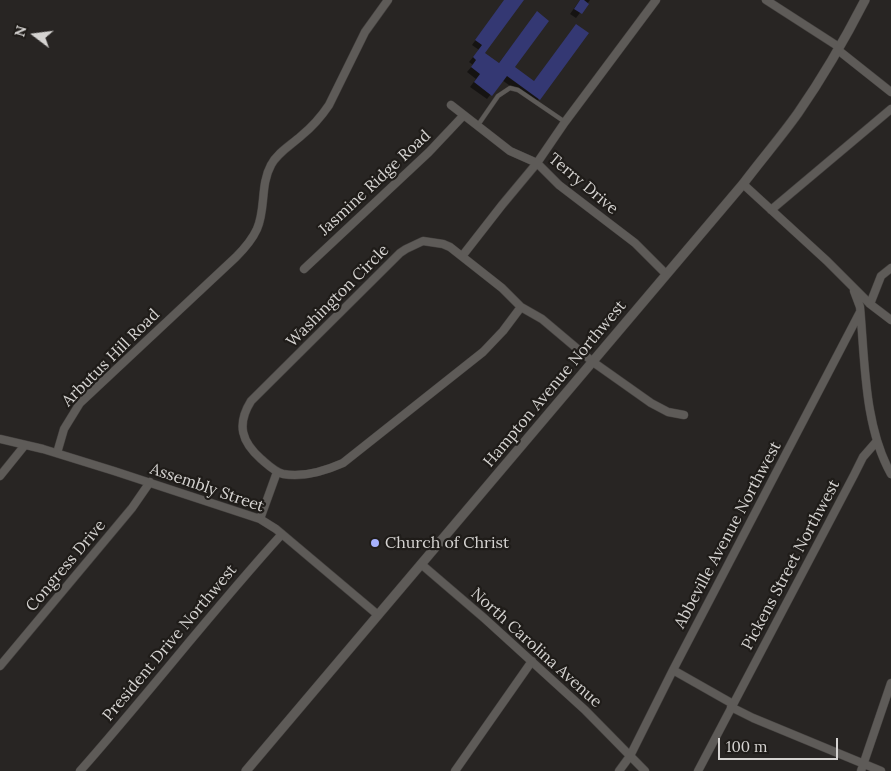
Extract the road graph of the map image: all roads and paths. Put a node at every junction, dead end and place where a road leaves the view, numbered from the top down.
1 (388, 0) edge
2 (656, 0) edge
3 (766, 0) edge
4 (866, 0) edge
5 (839, 49) junction
6 (891, 92) edge
7 (452, 105) dead end
8 (891, 109) edge
9 (464, 116) junction
10 (566, 122) junction
11 (477, 126) junction
12 (538, 163) junction
13 (743, 184) junction
14 (771, 210) junction
15 (463, 256) junction
16 (891, 268) edge
17 (304, 269) dead end
18 (666, 274) junction
19 (847, 281) junction
20 (870, 304) junction
21 (521, 307) junction
22 (860, 312) junction
23 (891, 320) edge
24 (592, 362) junction
25 (684, 415) dead end
26 (0, 439) edge
27 (877, 441) junction
28 (25, 444) junction
29 (58, 453) junction
30 (277, 472) junction
31 (891, 474) edge
32 (0, 476) edge
33 (150, 482) junction
34 (260, 519) junction
35 (282, 534) junction
36 (421, 564) junction
37 (378, 615) junction
38 (532, 661) junction
39 (0, 666) edge
40 (673, 670) junction
41 (891, 683) edge
42 (732, 705) junction
43 (630, 756) junction
44 (862, 768) edge
45 (80, 771) edge
46 (246, 771) edge
47 (455, 771) edge
48 (619, 771) edge
49 (645, 771) edge
50 (698, 771) edge
51 (881, 771) edge

1 - 29 street, Arbutus Hill Road
2 - 10 street
3 - 5 street
4 - 5 street, Hampton Avenue Northwest
5 - 6 street
5 - 13 street, Hampton Avenue Northwest
7 - 9 street, Terry Drive
8 - 14 street
9 - 11 street, Terry Drive
9 - 17 street, Jasmine Ridge Road
10 - 11 lane
10 - 12 street
11 - 12 street, Terry Drive
12 - 15 street
12 - 18 street, Terry Drive
13 - 14 street
13 - 18 street, Hampton Avenue Northwest
14 - 19 street
15 - 21 street, Washington Circle
15 - 30 street, Washington Circle
16 - 20 street
18 - 24 street, Hampton Avenue Northwest
19 - 20 street
19 - 22 street
20 - 23 street
21 - 24 street, Washington Circle
21 - 30 street
22 - 27 street
22 - 40 street, Abbeville Avenue Northwest
24 - 25 street, Washington Circle
24 - 36 street, Hampton Avenue Northwest
26 - 28 street, Assembly Street
27 - 31 street
27 - 42 street, Pickens Street Northwest
28 - 29 street, Assembly Street
28 - 32 street
29 - 33 street, Assembly Street
30 - 34 street
33 - 34 street, Assembly Street
33 - 39 street, Congress Drive
34 - 35 street, Assembly Street
35 - 37 street, Assembly Street
35 - 45 street, President Drive Northwest
36 - 37 street, Hampton Avenue Northwest
36 - 38 street, North Carolina Avenue
37 - 46 street, Hampton Avenue Northwest
38 - 43 street, North Carolina Avenue
38 - 47 street
40 - 42 street
40 - 43 street, Abbeville Avenue Northwest
41 - 44 street
42 - 44 street
42 - 50 street, Pickens Street Northwest
43 - 48 street, Abbeville Avenue Northwest
43 - 49 street, North Carolina Avenue
44 - 51 street

